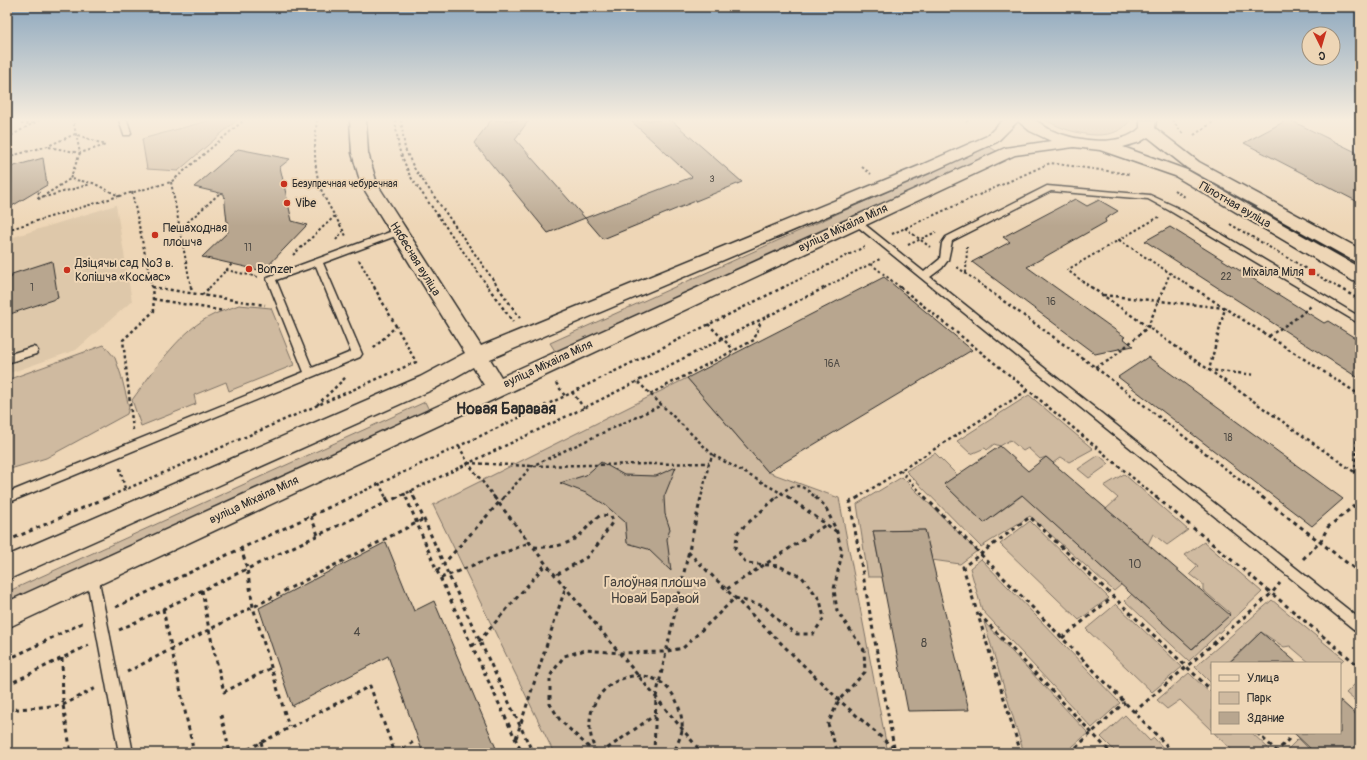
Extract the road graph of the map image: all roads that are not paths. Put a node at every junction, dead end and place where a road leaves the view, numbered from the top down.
1 (360, 155) edge
2 (955, 155) edge
3 (1001, 155) edge
4 (1131, 155) edge
5 (1182, 155) edge
6 (856, 222) junction
7 (398, 232) junction
8 (1360, 257) edge
9 (318, 261) junction
10 (1360, 276) edge
11 (924, 277) junction
12 (1360, 321) edge
13 (33, 351) dead end
14 (477, 356) junction
15 (7, 359) edge
16 (310, 373) junction
17 (497, 388) junction
18 (7, 498) edge
19 (7, 568) edge
20 (92, 576) junction
21 (7, 615) edge
22 (1360, 627) edge
23 (126, 753) edge

1 - 7 street, Нябесная вуліца
2 - 14 street, вуліца Міхаіла Міля
3 - 6 street, вуліца Міхаіла Міля
4 - 10 street, Пілотная вуліца
5 - 8 street, Пілотная вуліца
6 - 11 lane
6 - 17 street, вуліца Міхаіла Міля
7 - 9 lane
7 - 14 street, Нябесная вуліца
9 - 16 lane
9 - 16 lane
11 - 12 lane
11 - 22 lane
13 - 15 lane
14 - 17 street, Нябесная вуліца
14 - 19 street, вуліца Міхаіла Міля
16 - 18 lane
17 - 20 street, вуліца Міхаіла Міля
20 - 21 street, вуліца Міхаіла Міля
20 - 23 lane

